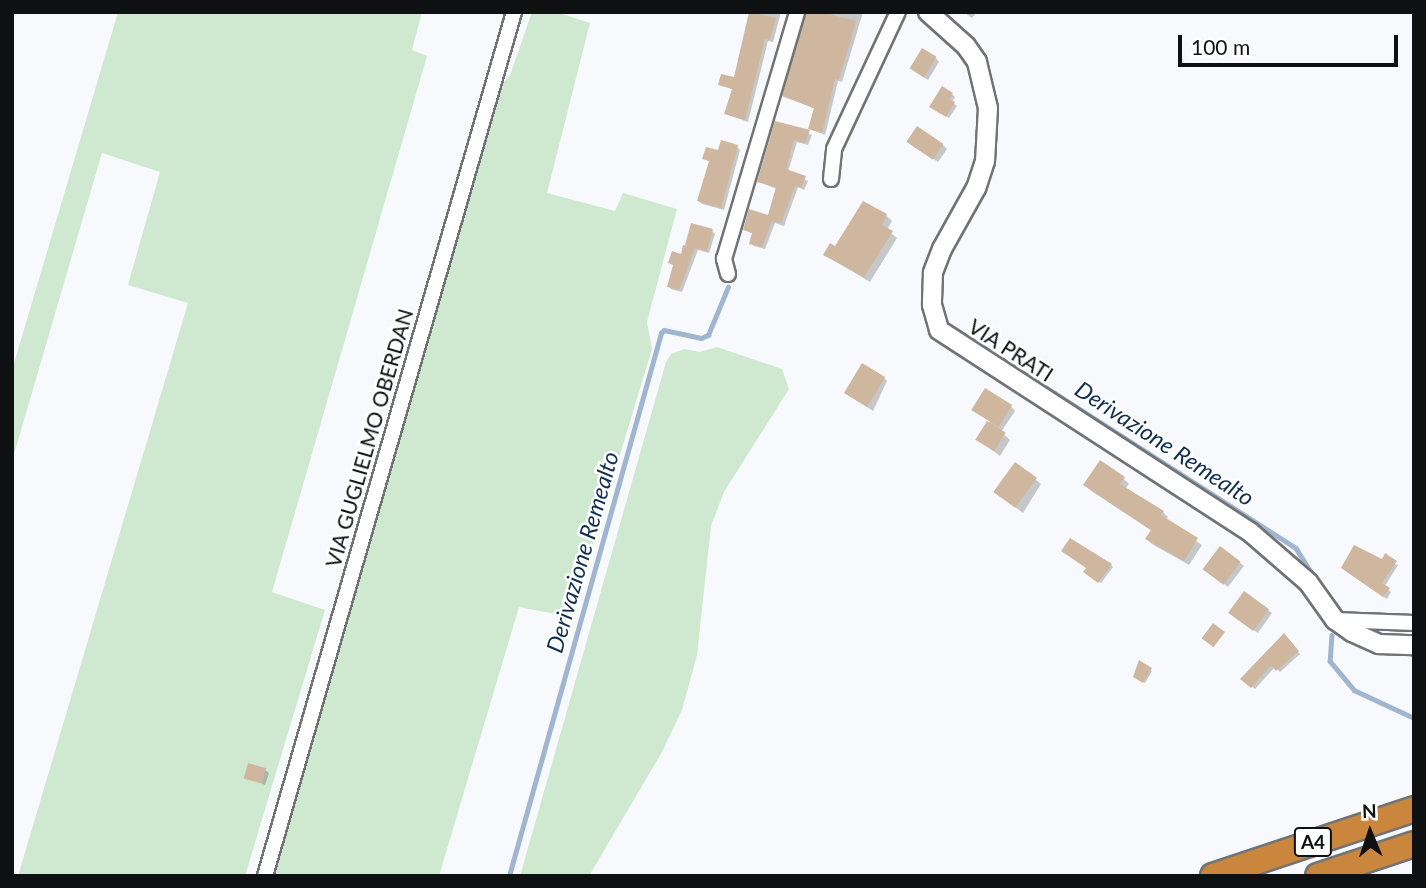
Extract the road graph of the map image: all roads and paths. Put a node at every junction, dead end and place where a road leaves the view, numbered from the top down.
1 (514, 12) edge
2 (797, 12) edge
3 (898, 12) edge
4 (928, 12) edge
5 (831, 179) dead end
6 (728, 274) dead end
7 (1335, 620) junction
8 (1414, 623) edge
9 (1414, 645) edge
10 (1414, 809) edge
11 (1414, 844) edge
12 (265, 876) edge
13 (1213, 876) edge
14 (1318, 876) edge

1 - 12 street, VIA GUGLIELMO OBERDAN
2 - 6 street
3 - 5 street
4 - 7 street, VIA PRATI
7 - 8 street
7 - 9 street, VIA PRATI
10 - 13 highway, A4
11 - 14 highway, A4

